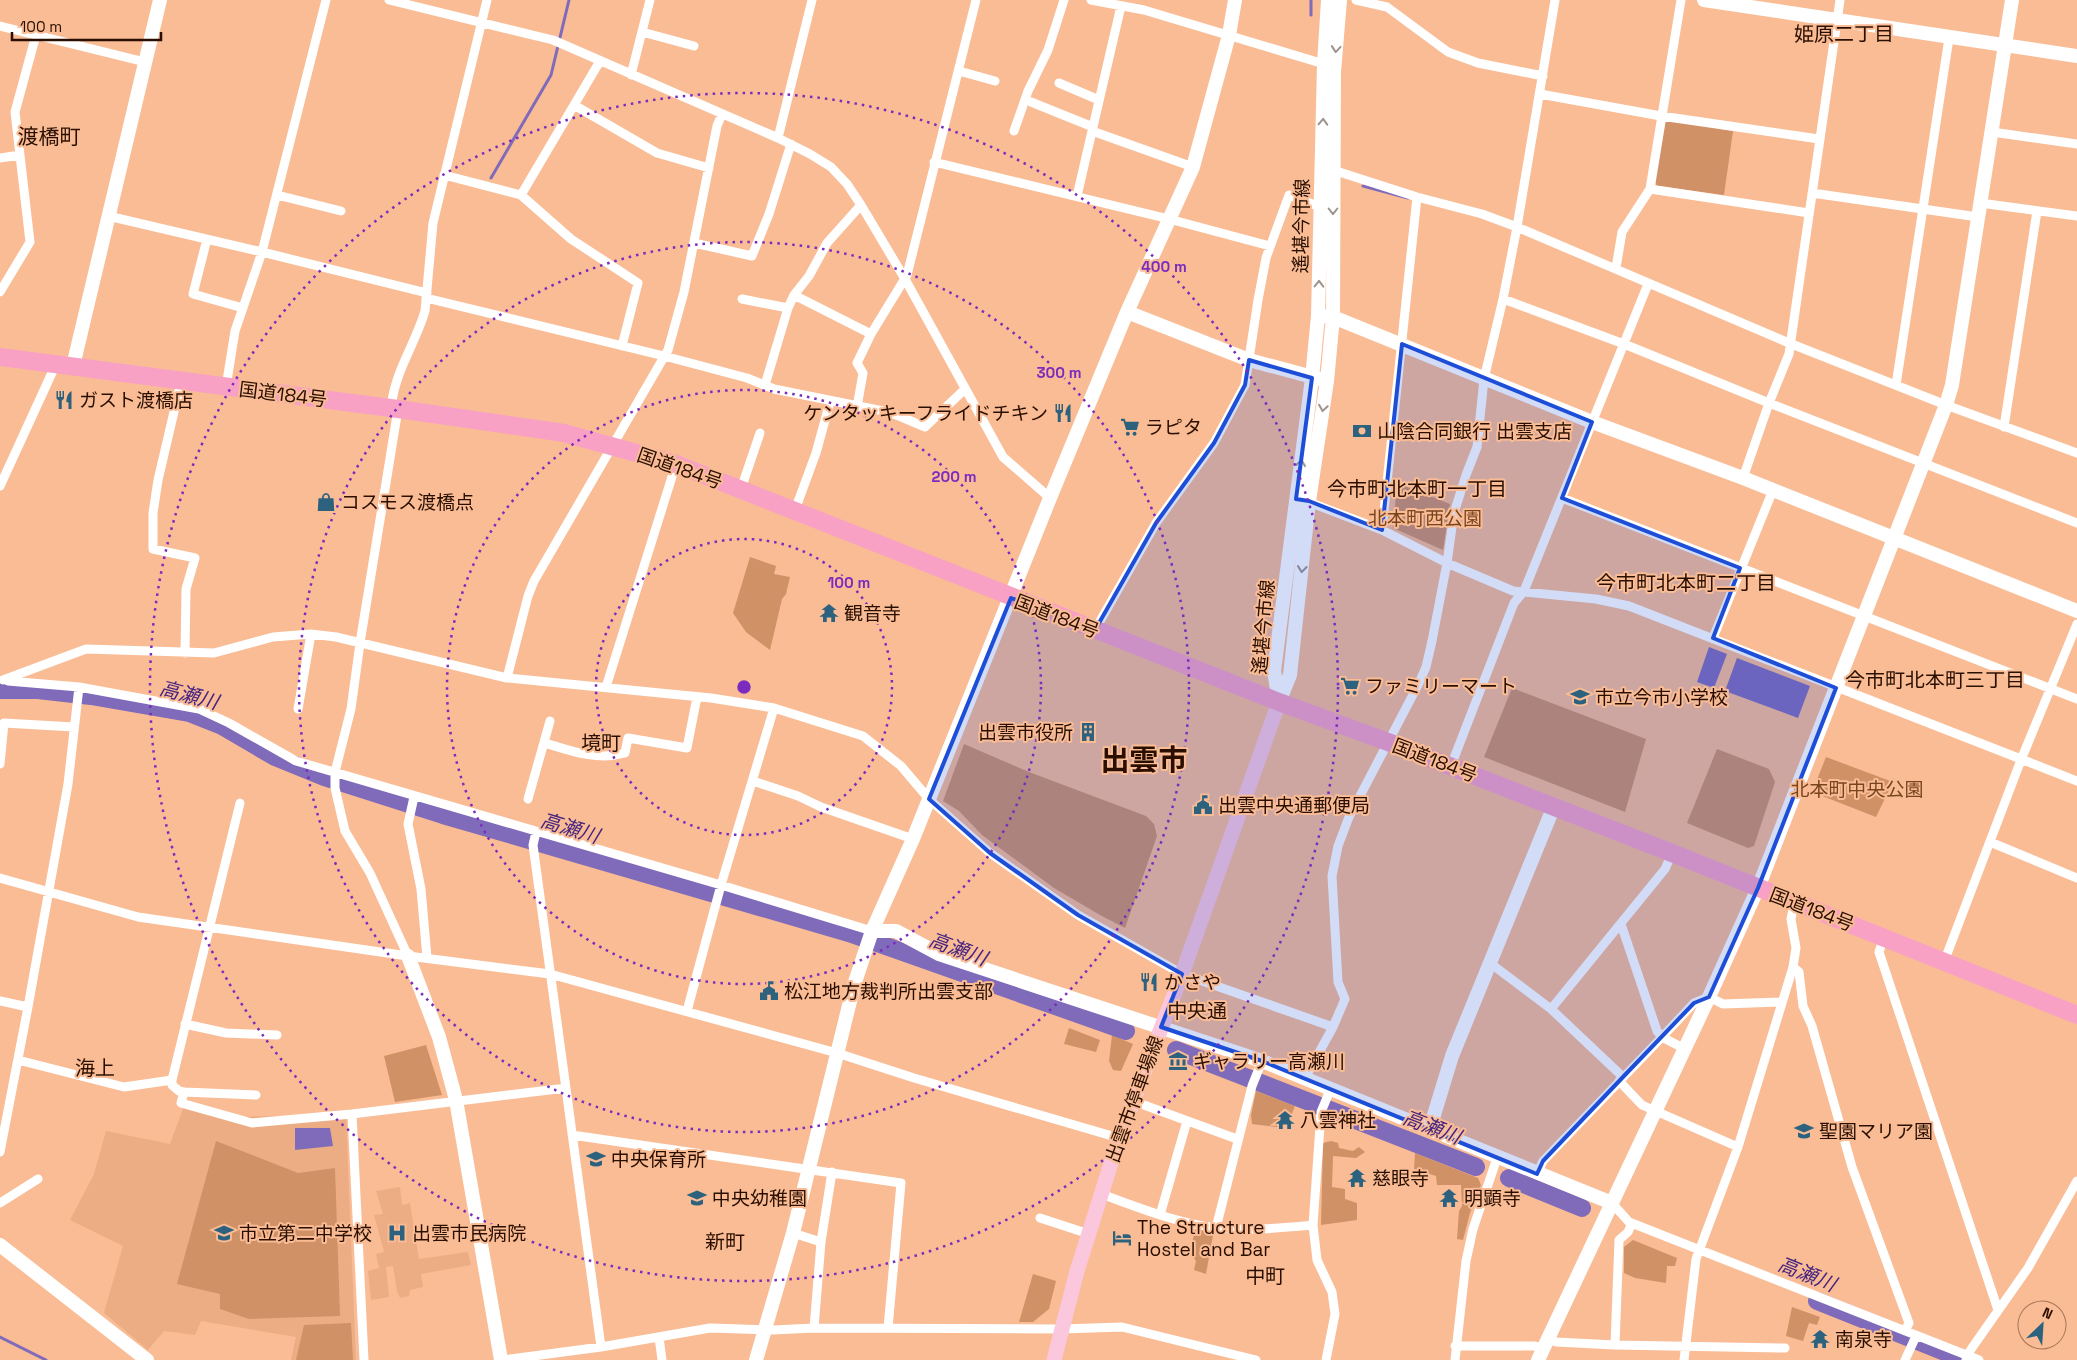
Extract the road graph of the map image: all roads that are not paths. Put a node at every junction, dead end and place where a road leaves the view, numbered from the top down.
1 (160, 0) edge
2 (326, 0) edge
3 (389, 0) edge
4 (487, 0) edge
5 (650, 0) edge
6 (812, 0) edge
7 (976, 0) edge
8 (1064, 0) edge
9 (1091, 0) edge
10 (1235, 0) edge
11 (1328, 0) edge
12 (1340, 0) edge
13 (1356, 0) edge
14 (1555, 0) edge
15 (1682, 0) edge
16 (1704, 0) edge
17 (1840, 0) edge
18 (2012, 0) edge
19 (1117, 4) edge
20 (1837, 21) junction
21 (482, 24) junction
22 (0, 26) edge
23 (642, 32) junction
24 (36, 35) junction
25 (1228, 35) junction
26 (1950, 38) junction
27 (694, 46) dead end
28 (2006, 46) junction
29 (2077, 56) edge
30 (600, 61) junction
31 (145, 62) junction
32 (1324, 64) junction
33 (959, 71) junction
34 (631, 75) junction
35 (1543, 76) junction
36 (995, 81) dead end
37 (1059, 83) dead end
38 (1540, 94) junction
39 (1099, 100) junction
40 (1031, 102) dead end
41 (574, 104) junction
42 (722, 114) junction
43 (1661, 116) junction
44 (1092, 129) junction
45 (1014, 131) dead end
46 (1992, 132) junction
47 (778, 138) junction
48 (1819, 139) junction
49 (791, 144) junction
50 (2077, 144) edge
51 (20, 155) junction
52 (0, 158) edge
53 (934, 162) junction
54 (1193, 167) junction
55 (709, 168) junction
56 (1333, 170) junction
57 (444, 175) junction
58 (1650, 189) junction
59 (1812, 193) junction
60 (276, 195) junction
61 (521, 195) junction
62 (1077, 196) junction
63 (1417, 197) junction
64 (862, 204) junction
65 (1320, 208) junction
66 (1922, 208) junction
67 (341, 210) dead end
68 (1979, 210) junction
69 (2037, 211) junction
70 (1809, 213) junction
71 (108, 216) junction
72 (2077, 216) edge
73 (1168, 219) junction
74 (1517, 227) junction
75 (207, 239) junction
76 (694, 242) junction
77 (1270, 246) junction
78 (262, 252) junction
79 (1616, 268) junction
80 (905, 279) junction
81 (1648, 284) junction
82 (0, 292) edge
83 (794, 295) junction
84 (426, 296) junction
85 (742, 299) dead end
86 (1503, 299) junction
87 (243, 308) junction
88 (788, 308) junction
89 (1127, 312) junction
90 (1318, 316) junction
91 (1333, 317) junction
92 (871, 334) junction
93 (1789, 343) junction
94 (1402, 344) junction
95 (1624, 344) junction
96 (622, 346) junction
97 (664, 356) junction
98 (0, 357) edge
99 (1249, 360) junction
100 (65, 365) junction
101 (1312, 378) junction
102 (1484, 379) junction
103 (1327, 381) junction
104 (182, 382) junction
105 (765, 385) junction
106 (1896, 386) junction
107 (226, 387) junction
108 (965, 389) junction
109 (830, 402) junction
110 (1769, 403) junction
111 (1946, 406) junction
112 (857, 407) junction
113 (398, 409) junction
114 (1592, 422) junction
115 (2004, 427) junction
116 (760, 433) dead end
117 (612, 445) junction
118 (2077, 453) edge
119 (676, 464) junction
120 (1924, 464) junction
121 (1743, 478) junction
122 (0, 486) edge
123 (741, 489) junction
124 (1773, 490) junction
125 (1050, 498) junction
126 (1562, 498) junction
127 (1302, 500) junction
128 (796, 510) junction
129 (2077, 523) edge
130 (1382, 530) junction
131 (1893, 539) junction
132 (1447, 564) junction
133 (1740, 568) junction
134 (1524, 591) junction
135 (1011, 598) junction
136 (2077, 611) edge
137 (1864, 617) junction
138 (2077, 624) edge
139 (1095, 630) junction
140 (311, 634) junction
141 (1713, 638) junction
142 (360, 643) junction
143 (185, 653) junction
144 (507, 678) junction
145 (1, 680) edge
146 (79, 687) junction
147 (606, 687) junction
148 (1836, 688) junction
149 (2050, 689) junction
150 (697, 697) junction
151 (2077, 699) edge
152 (1279, 702) junction
153 (774, 708) junction
154 (298, 709) dead end
155 (550, 720) dead end
156 (74, 727) junction
157 (544, 742) junction
158 (1388, 742) junction
159 (2021, 760) junction
160 (0, 764) edge
161 (1451, 766) junction
162 (335, 772) junction
163 (753, 781) junction
164 (2077, 782) edge
165 (414, 797) junction
166 (528, 798) dead end
167 (929, 799) junction
168 (240, 803) dead end
169 (1554, 806) junction
170 (536, 832) junction
171 (913, 839) junction
172 (1990, 842) junction
173 (1672, 853) junction
174 (0, 878) edge
175 (2077, 878) edge
176 (721, 885) junction
177 (1758, 888) junction
178 (48, 893) junction
179 (1794, 903) junction
180 (1621, 924) junction
181 (208, 927) junction
182 (872, 931) junction
183 (1884, 937) junction
184 (408, 956) junction
185 (427, 958) junction
186 (1944, 962) junction
187 (1490, 963) junction
188 (1793, 967) junction
189 (550, 974) junction
190 (1182, 974) junction
191 (1709, 996) junction
192 (0, 1001) edge
193 (1782, 1002) junction
194 (28, 1007) junction
195 (1551, 1009) junction
196 (687, 1011) junction
197 (2077, 1015) edge
198 (185, 1024) junction
199 (1161, 1027) junction
200 (1333, 1027) junction
201 (277, 1035) dead end
202 (1662, 1037) junction
203 (1683, 1048) junction
204 (837, 1053) junction
205 (18, 1060) junction
206 (1262, 1061) junction
207 (1305, 1078) junction
208 (1621, 1079) junction
209 (172, 1080) junction
210 (566, 1088) junction
211 (1331, 1088) junction
212 (184, 1092) junction
213 (256, 1095) dead end
214 (456, 1100) junction
215 (1133, 1101) junction
216 (1654, 1111) junction
217 (352, 1114) junction
218 (1187, 1121) junction
219 (1430, 1128) junction
220 (572, 1135) junction
221 (1119, 1138) junction
222 (1237, 1139) junction
223 (1738, 1147) junction
224 (0, 1152) edge
225 (1496, 1158) junction
226 (808, 1168) junction
227 (832, 1172) junction
228 (1538, 1174) junction
229 (38, 1179) dead end
230 (2077, 1181) edge
231 (1101, 1194) junction
232 (0, 1203) edge
233 (1612, 1203) junction
234 (1160, 1215) junction
235 (1040, 1218) dead end
236 (1632, 1223) junction
237 (1313, 1225) junction
238 (1216, 1228) junction
239 (793, 1233) junction
240 (1088, 1234) junction
241 (820, 1242) junction
242 (0, 1245) edge
243 (1701, 1250) junction
244 (1998, 1310) junction
245 (814, 1328) junction
246 (888, 1328) junction
247 (764, 1329) junction
248 (1062, 1329) junction
249 (1905, 1331) junction
250 (1916, 1336) junction
251 (659, 1337) junction
252 (1615, 1345) junction
253 (1455, 1346) junction
254 (1687, 1346) junction
255 (601, 1347) junction
256 (1785, 1348) dead end
257 (1543, 1349) edge
258 (1966, 1358) edge
259 (147, 1360) edge
260 (364, 1360) edge
261 (502, 1360) edge
262 (662, 1360) edge
263 (756, 1360) edge
264 (1054, 1360) edge
265 (1256, 1360) edge
266 (1326, 1360) edge
267 (1455, 1360) edge
268 (1684, 1360) edge
269 (1905, 1360) edge
270 (1979, 1360) edge

1 - 31 street
2 - 60 street
3 - 21 street
4 - 21 street
5 - 23 street
6 - 47 street
7 - 33 street
8 - 45 street
9 - 19 street
10 - 25 street
11 - 32 street, 遙堪今市線
12 -> 56 street, 遙堪今市線
13 - 35 street
14 - 35 street
15 - 43 street
16 - 20 street
17 - 20 street
18 - 28 street
19 - 25 street
19 - 39 street
20 - 26 street
20 - 48 street
21 - 30 street
21 - 57 street
22 - 24 street
23 - 27 street
23 - 34 street
24 - 31 street
24 - 51 street
25 - 32 street
25 - 54 street
26 - 28 street
26 - 66 street
28 - 29 street
28 - 46 street
30 - 34 street
30 - 41 street
31 - 71 street
65 -> 32 street, 遙堪今市線
33 - 36 street
33 - 53 street
34 - 42 street
35 - 38 street
37 - 39 street
38 - 43 street
38 - 74 street
39 - 44 street
40 - 44 street
41 - 55 street
41 - 61 street
42 - 47 street
42 - 55 street
43 - 48 street
43 - 58 street
44 - 54 street
44 - 62 street
46 - 50 street
46 - 68 street
47 - 49 street
48 - 59 street
49 - 64 street
49 - 76 street
51 - 52 street
51 - 82 street
53 - 62 street
53 - 80 street
54 - 73 street
55 - 76 street
56 - 63 street
56 -> 91 street, 遙堪今市線
57 - 61 street
57 - 84 street
58 - 70 street
58 - 79 street
59 - 66 street
59 - 70 street
60 - 67 street
60 - 78 street
61 - 96 street
62 - 73 street
63 - 74 street
63 - 94 street
64 - 80 street
64 - 83 street
65 - 77 street
90 -> 65 street, 遙堪今市線
66 - 68 street
66 - 106 street
68 - 69 street
68 - 111 street
69 - 72 street
69 - 115 street
70 - 93 street
71 - 75 street
71 - 100 street
73 - 77 street
73 - 89 street
74 - 79 street
74 - 86 street
75 - 78 street
75 - 87 street
76 - 97 street
77 - 99 street
78 - 84 street
78 - 87 street
79 - 81 street
80 - 92 street
80 - 108 street
81 - 93 street
81 - 95 street
83 - 88 street
83 - 92 street
84 - 96 street
84 - 113 street
85 - 88 street
86 - 95 street
86 - 102 street
87 - 107 street
88 - 105 street
89 - 99 street
89 - 125 street
90 - 91 street
90 - 101 street, 遙堪今市線
91 - 94 street
91 - 103 street, 遙堪今市線
92 - 112 street
93 - 106 street
93 - 110 street
94 - 102 street
94 - 130 street
95 - 110 street
95 - 114 street
96 - 97 street
97 - 105 street
97 - 117 street
98 - 100 highway, 国道184号
99 - 101 street
99 - 139 street
100 - 104 highway, 国道184号
100 - 122 street
101 - 103 street
127 -> 101 street, 遙堪今市線
102 - 114 street
102 - 132 street
103 -> 127 street, 遙堪今市線
104 - 107 highway, 国道184号
104 - 143 street
105 - 109 street
106 - 111 street
107 - 113 highway, 国道184号
108 - 112 street
108 - 125 street
109 - 112 street
109 - 128 street
110 - 120 street
110 - 121 street
111 - 115 street
111 - 120 street
113 - 117 highway, 国道184号
113 - 142 street
114 - 121 street
114 - 126 street
115 - 118 street
116 - 123 street
117 - 119 highway, 国道184号
117 - 144 street
119 - 123 highway, 国道184号
119 - 147 street
120 - 129 street
120 - 131 street
121 - 124 street
123 - 128 highway, 国道184号
124 - 131 street
124 - 133 street
125 - 135 street
126 - 133 street
126 - 134 street
127 - 130 street
127 - 152 street, 遙堪今市線
128 - 135 highway, 国道184号
130 - 132 street
131 - 136 street
131 - 137 street
132 - 134 street
132 - 158 street
133 - 137 street
133 - 141 street
134 - 141 street
134 - 161 street
135 - 139 highway, 国道184号
135 - 167 street
137 - 148 street
137 - 149 street
138 - 149 street
139 - 152 highway, 国道184号
140 - 142 street
140 - 143 street
140 - 154 street
141 - 148 street
142 - 144 street
142 - 162 street
143 - 145 street
144 - 147 street
145 - 146 street
146 - 156 street
146 - 162 street
147 - 150 street
148 - 159 street
148 - 177 street
149 - 151 street
149 - 159 street
150 - 153 street
150 - 157 street
152 - 158 highway, 国道184号
152 - 190 main road, 出雲市停車場線
153 - 163 street
153 - 167 street
155 - 157 street
156 - 160 street
156 - 178 street
157 - 166 street
158 - 161 highway, 国道184号
158 - 200 street
159 - 164 street
159 - 172 street
161 - 169 highway, 国道184号
162 - 165 street
162 - 184 street
163 - 171 street
163 - 176 street
165 - 170 street
165 - 185 street
167 - 171 street
167 - 190 street
168 - 181 street
169 - 173 highway, 国道184号
169 - 187 street
170 - 176 street
170 - 189 street
171 - 182 street
172 - 175 street
172 - 186 street
173 - 177 highway, 国道184号
173 - 180 street
174 - 178 street
176 - 182 street
176 - 196 street
177 - 179 highway, 国道184号
177 - 191 street
178 - 181 street
178 - 194 street
179 - 183 highway, 国道184号
179 - 188 street
180 - 195 street
180 - 202 street
181 - 184 street
181 - 198 street
182 - 199 street
182 - 204 street
183 - 186 highway, 国道184号
183 - 244 street
184 - 185 street
184 - 214 street
185 - 189 street
186 - 197 highway, 国道184号
187 - 195 street
187 - 219 street
188 - 193 street
188 - 249 street
189 - 196 street
189 - 210 street
190 - 199 main road, 出雲市停車場線
190 - 200 street
191 - 193 street
191 - 202 street
191 - 203 street
192 - 194 street
193 - 223 street
194 - 205 street
195 - 208 street
196 - 204 street
198 - 201 street
198 - 209 street
199 - 206 street
199 - 215 main road, 出雲市停車場線
200 - 207 street
202 - 203 street
202 - 208 street
203 - 216 street
204 - 221 street
204 - 226 street
205 - 209 street
205 - 224 street
206 - 207 street
206 - 222 street
207 - 211 street
208 - 216 street
208 - 228 street
209 - 212 street
210 - 214 street
210 - 220 street
211 - 219 street
211 - 237 street
212 - 213 street
212 - 217 street
214 - 217 street
214 - 261 street
215 - 218 street
215 - 221 main road, 出雲市停車場線
216 - 223 street
216 - 233 street
217 - 260 street
218 - 222 street
218 - 234 street
219 - 225 street
220 - 226 street
220 - 255 street
221 - 231 main road, 出雲市停車場線
222 - 238 street
223 - 243 street
225 - 228 street
225 - 253 street
226 - 227 street
226 - 239 street
227 - 241 street
227 - 246 street
228 - 233 street
229 - 232 street
230 - 244 street
231 - 234 street
231 - 240 main road, 出雲市停車場線
233 - 236 street
233 - 257 street
234 - 238 street
235 - 240 street
236 - 243 street
236 - 252 street
237 - 238 street
237 - 266 street
239 - 241 street
239 - 247 street
240 - 248 main road, 出雲市停車場線
241 - 245 street
242 - 259 street
243 - 249 street
243 - 254 street
244 - 258 street
245 - 246 street
245 - 247 street
246 - 248 street
247 - 251 street
247 - 263 street
248 - 264 main road, 出雲市停車場線
248 - 265 street
249 - 250 street
250 - 258 street
250 - 269 street
251 - 255 street
251 - 262 street
252 - 254 street
252 - 257 street
253 - 257 street
253 - 267 street
254 - 256 street
254 - 268 street
255 - 261 street
258 - 270 street

